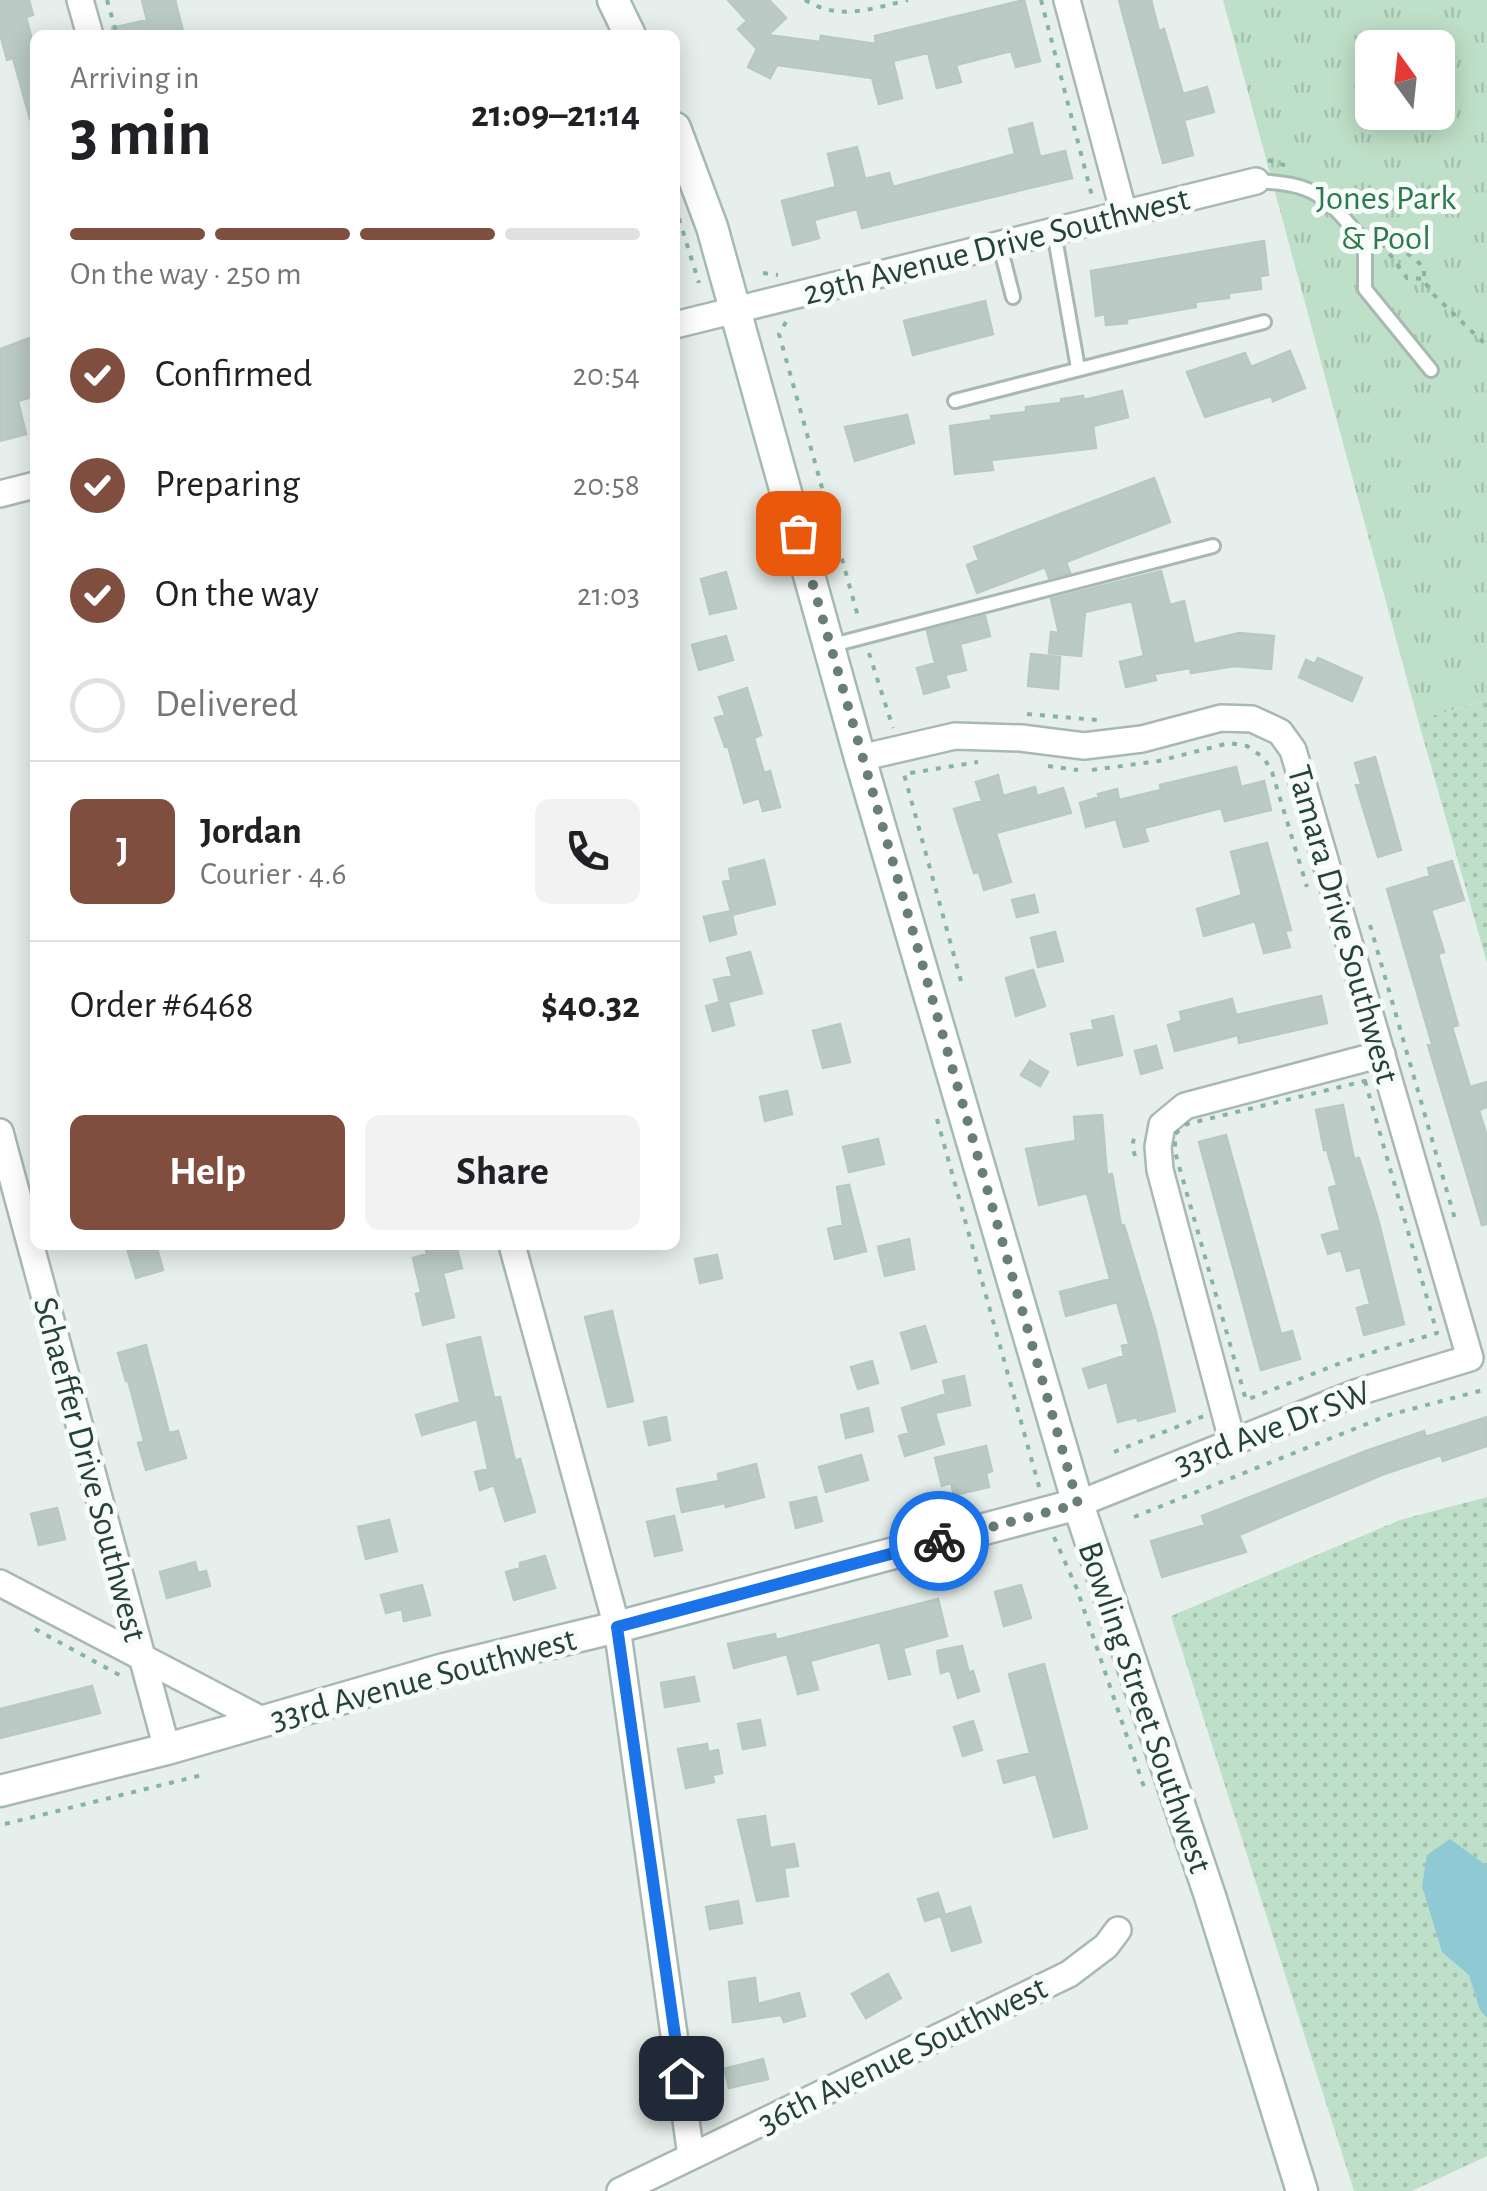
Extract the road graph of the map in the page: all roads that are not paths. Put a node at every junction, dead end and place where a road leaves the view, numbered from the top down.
1 (80, 0) edge
2 (613, 0) edge
3 (1067, 0) edge
4 (89, 30) edge
5 (628, 30) edge
6 (680, 141) edge
7 (1256, 181) joint
8 (1124, 214) junction
9 (1054, 232) junction
10 (1000, 246) junction
11 (1013, 298) dead end
12 (736, 309) junction
13 (1264, 322) dead end
14 (680, 324) edge
15 (1078, 368) junction
16 (1432, 370) dead end
17 (955, 401) dead end
18 (30, 487) edge
19 (0, 494) edge
20 (1213, 546) dead end
21 (829, 646) junction
22 (860, 758) junction
23 (1382, 1054) junction
24 (0, 1132) edge
25 (30, 1242) edge
26 (32, 1250) edge
27 (513, 1250) edge
28 (1470, 1358) joint
29 (1232, 1440) junction
30 (1078, 1504) junction
31 (0, 1584) edge
32 (617, 1627) junction
33 (143, 1658) junction
34 (264, 1720) junction
35 (167, 1749) junction
36 (0, 1790) edge
37 (1118, 1930) dead end
38 (692, 2156) junction
39 (620, 2191) edge
40 (1302, 2191) edge

1 - 4 street
2 - 5 main road
3 - 8 street
6 - 12 main road, Bowling Street Southwest
7 - 8 street, 29th Avenue Drive Southwest
7 - 16 lane
8 - 9 street, 29th Avenue Drive Southwest
9 - 10 street, 29th Avenue Drive Southwest
9 - 15 lane
10 - 11 lane
10 - 12 street, 29th Avenue Drive Southwest
12 - 14 street, 29th Avenue Drive Southwest
12 - 21 main road, Bowling Street Southwest
13 - 15 lane
15 - 17 lane
18 - 19 street
20 - 21 lane
21 - 22 main road, Bowling Street Southwest
22 - 23 street, Tamara Drive Southwest
22 - 30 main road, Bowling Street Southwest
23 - 28 street, Tamara Drive Southwest
23 - 29 street
24 - 25 street, Schaeffer Drive Southwest
26 - 33 street, Schaeffer Drive Southwest
27 - 32 street
28 - 29 street, 33rd Ave Dr SW
29 - 30 street, 33rd Ave Dr SW
30 - 32 main road, 33rd Avenue Southwest
30 - 40 main road, Bowling Street Southwest
31 - 33 street
32 - 34 main road, 33rd Avenue Southwest
32 - 38 street
33 - 34 street
33 - 35 street, Schaeffer Drive Southwest
34 - 35 main road, 33rd Avenue Southwest
35 - 36 main road, 33rd Avenue Southwest
37 - 38 street, 36th Avenue Southwest
38 - 39 street, 36th Avenue Southwest

